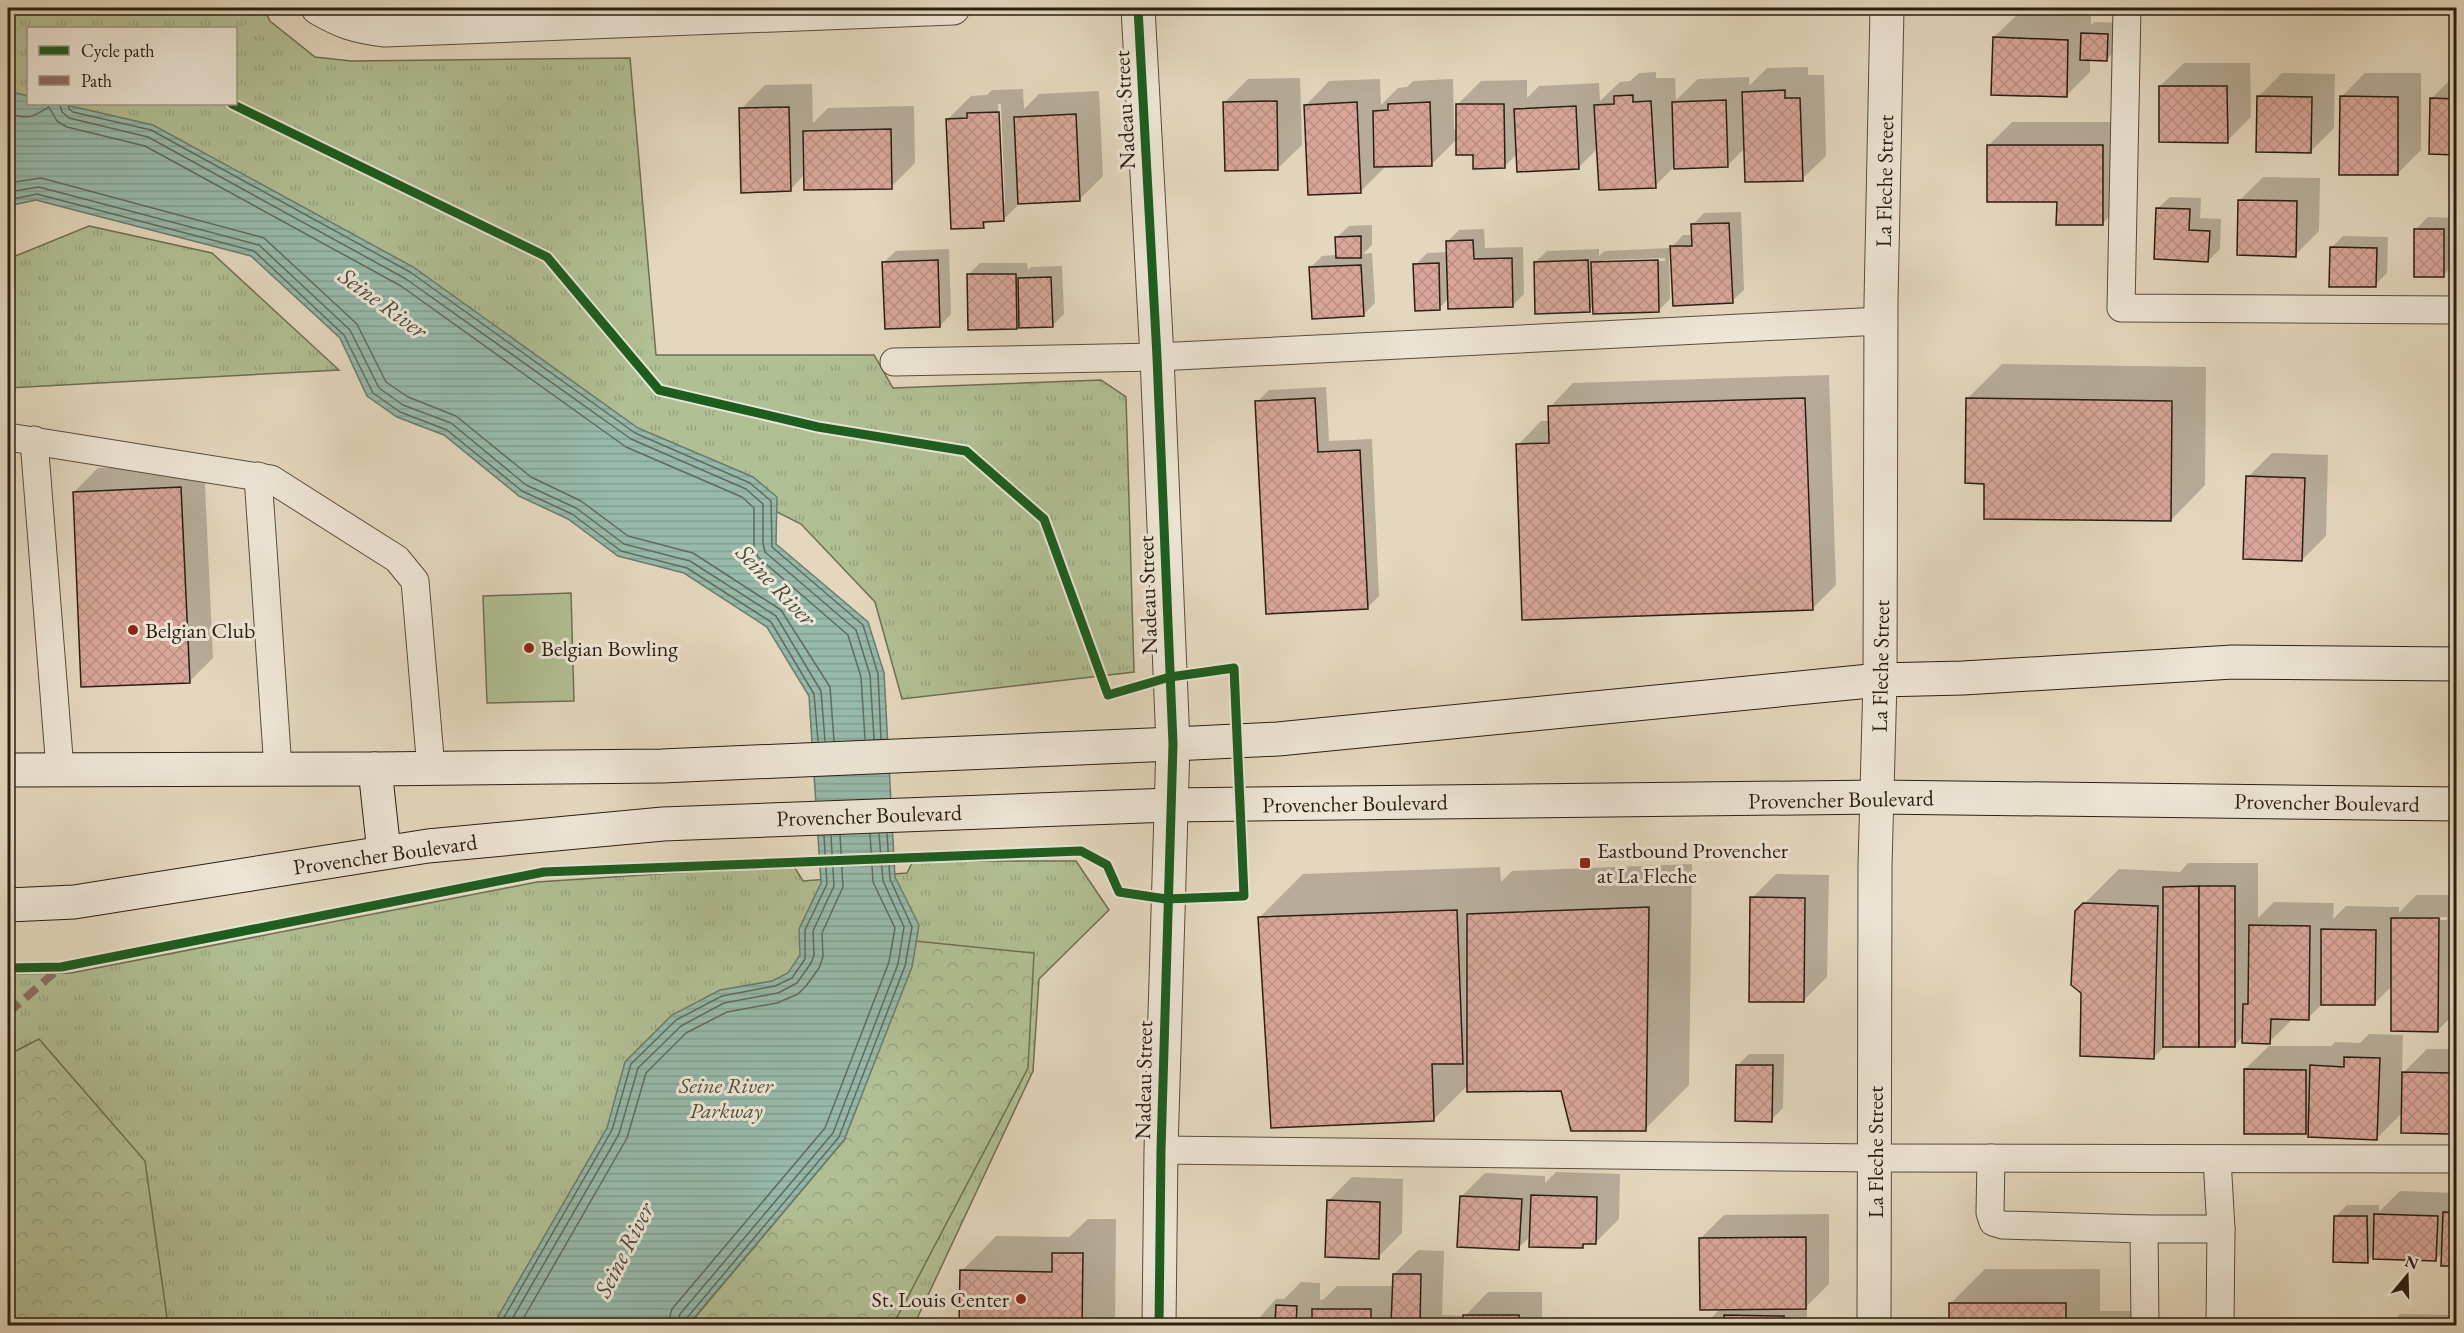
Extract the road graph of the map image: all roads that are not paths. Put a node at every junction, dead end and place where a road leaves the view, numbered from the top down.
1 (318, 8) edge
2 (953, 8) edge
3 (1138, 8) edge
4 (1887, 8) edge
5 (2127, 8) edge
6 (2457, 310) edge
7 (1881, 321) junction
8 (1157, 357) junction
9 (894, 362) dead end
10 (8, 437) edge
11 (34, 440) junction
12 (258, 476) junction
13 (2457, 664) edge
14 (1880, 680) junction
15 (1173, 744) junction
16 (278, 769) junction
17 (431, 769) junction
18 (8, 770) edge
19 (60, 770) junction
20 (375, 770) junction
21 (1878, 797) junction
22 (2457, 804) edge
23 (1170, 805) junction
24 (384, 852) junction
25 (8, 905) edge
26 (1161, 1150) junction
27 (1875, 1158) junction
28 (1991, 1158) junction
29 (2217, 1158) junction
30 (2457, 1159) edge
31 (2144, 1229) junction
32 (2221, 1230) junction
33 (1159, 1326) edge
34 (1874, 1326) edge
35 (2145, 1326) edge
36 (2220, 1326) edge

1 - 2 main road
3 - 8 main road, Nadeau Street
4 - 7 main road, La Fleche Street
5 - 6 lane
7 - 8 lane
7 - 14 main road, La Fleche Street
8 - 9 lane
8 - 15 main road, Nadeau Street
10 - 11 lane
11 - 12 lane
11 - 19 lane
12 - 16 lane
12 - 17 lane
13 - 14 main road
14 - 15 main road
14 - 21 main road, La Fleche Street
15 - 17 main road
15 - 23 main road, Nadeau Street
16 - 19 main road
16 - 20 main road
17 - 20 main road
18 - 19 main road
20 - 24 main road
21 - 22 main road, Provencher Boulevard
21 - 23 main road, Provencher Boulevard
21 - 27 main road, La Fleche Street
23 - 24 main road, Provencher Boulevard
23 - 26 main road, Nadeau Street
24 - 25 main road, Provencher Boulevard
26 - 27 lane
26 - 33 main road, Nadeau Street
27 - 28 lane
27 - 34 main road, La Fleche Street
28 - 29 lane
28 - 31 lane
29 - 30 lane
29 - 32 lane
31 - 32 lane
31 - 35 lane
32 - 36 lane

